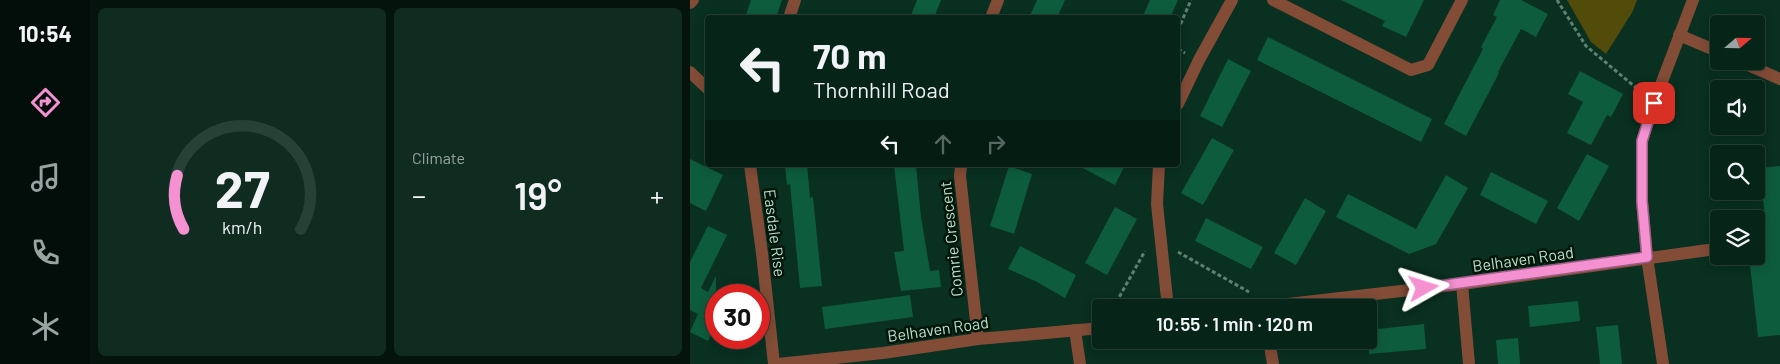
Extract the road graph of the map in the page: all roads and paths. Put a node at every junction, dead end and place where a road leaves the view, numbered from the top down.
1 (693, 0) edge
2 (795, 0) edge
3 (998, 0) edge
4 (1191, 0) edge
5 (1232, 0) edge
6 (1273, 0) edge
7 (1462, 0) edge
8 (1557, 0) edge
9 (1693, 0) edge
10 (690, 4) edge
11 (789, 15) edge
12 (992, 15) edge
13 (1180, 25) edge
14 (1679, 35) junction
15 (1710, 48) edge
16 (1760, 70) edge
17 (690, 72) edge
18 (1780, 79) edge
19 (705, 86) edge
20 (1180, 100) edge
21 (1654, 103) junction
22 (750, 167) edge
23 (961, 167) edge
24 (1158, 167) edge
25 (1158, 227) junction
26 (1160, 242) junction
27 (1708, 250) dead end
28 (1647, 257) junction
29 (1462, 284) junction
30 (1117, 299) edge
31 (1167, 299) edge
32 (1250, 299) edge
33 (1332, 299) edge
34 (1092, 329) edge
35 (1075, 330) junction
36 (978, 339) junction
37 (1270, 349) edge
38 (885, 358) edge
39 (774, 364) edge
40 (778, 364) edge
41 (1080, 364) edge
42 (1273, 364) edge
43 (1469, 364) edge
44 (1664, 364) edge

1 - 10 street
2 - 11 street
3 - 12 street
4 - 13 path
5 - 20 street
6 - 7 street
8 - 21 path
9 - 14 street
14 - 15 street
14 - 21 street
16 - 18 street
17 - 19 street
21 - 28 street
22 - 39 street, Easdale Rise
23 - 36 street, Comrie Crescent
24 - 25 street
25 - 26 street
25 - 30 path
26 - 31 street
26 - 32 path
27 - 28 street, Belhaven Road
28 - 29 street, Belhaven Road
28 - 44 street
29 - 33 street, Belhaven Road
29 - 43 street
34 - 35 street, Belhaven Road
35 - 36 street, Belhaven Road
35 - 41 street
36 - 38 street, Belhaven Road
37 - 42 street
38 - 40 street, Belhaven Road

